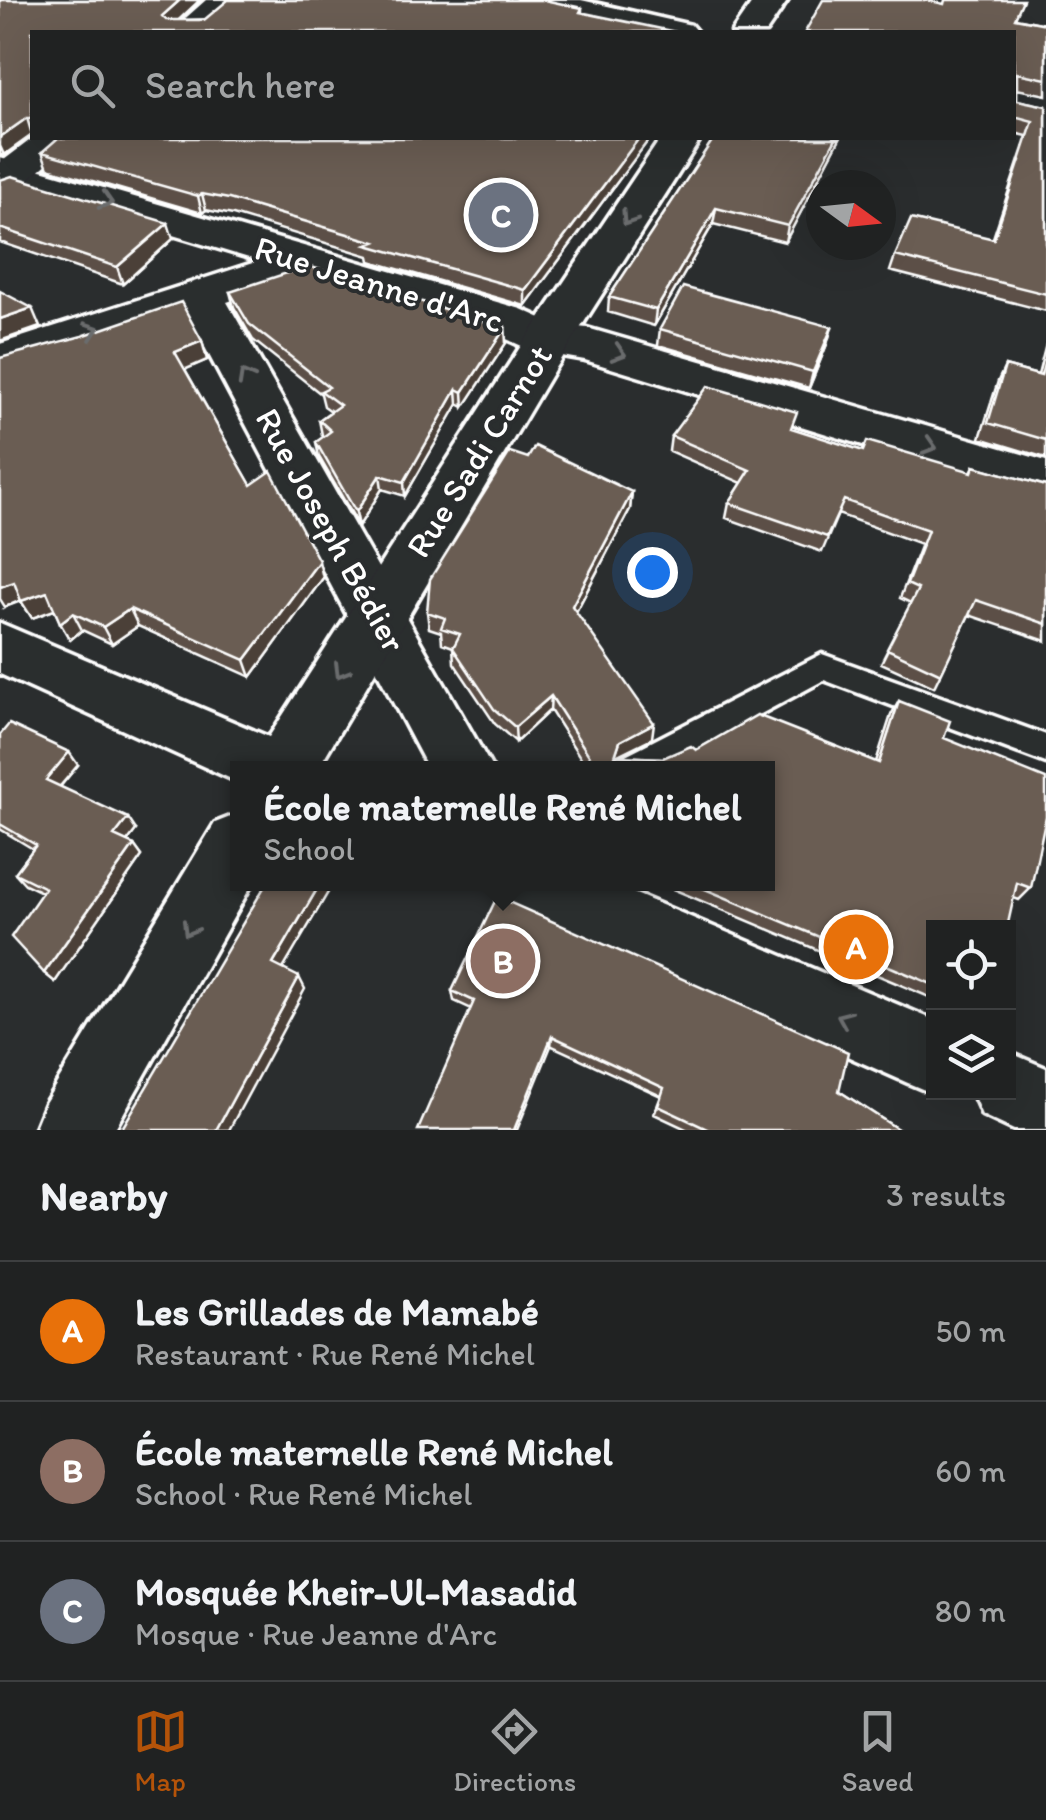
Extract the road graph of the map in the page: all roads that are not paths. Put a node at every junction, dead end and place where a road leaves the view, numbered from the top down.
1 (227, 0) edge
2 (536, 0) edge
3 (771, 0) edge
4 (190, 30) edge
5 (670, 30) edge
6 (751, 30) edge
7 (54, 140) edge
8 (680, 140) edge
9 (4, 176) edge
10 (304, 261) junction
11 (199, 293) junction
12 (549, 340) junction
13 (0, 361) edge
14 (1046, 481) edge
15 (377, 612) junction
16 (0, 647) edge
17 (1046, 750) edge
18 (257, 761) edge
19 (288, 761) edge
20 (457, 761) edge
21 (644, 761) edge
22 (230, 859) edge
23 (551, 891) edge
24 (926, 1053) edge
25 (1016, 1093) edge
26 (1046, 1106) edge
27 (72, 1130) edge

1 - 4 street
2 - 5 street
3 - 6 street
7 - 9 street
8 -> 12 street, Rue Sadi Carnot
9 -> 10 street, Rue Jeanne d'Arc
10 - 11 street
10 - 12 street, Rue Jeanne d'Arc
13 -> 11 street
15 -> 11 street, Rue Joseph Bédier
12 -> 14 street, Rue Jeanne d'Arc
12 - 15 street, Rue Sadi Carnot
15 -> 19 street, Rue Sadi Carnot
15 - 20 street, Rue Joseph Bédier
16 - 18 street
17 - 21 lane
22 -> 27 street
24 -> 23 street
25 - 26 street

